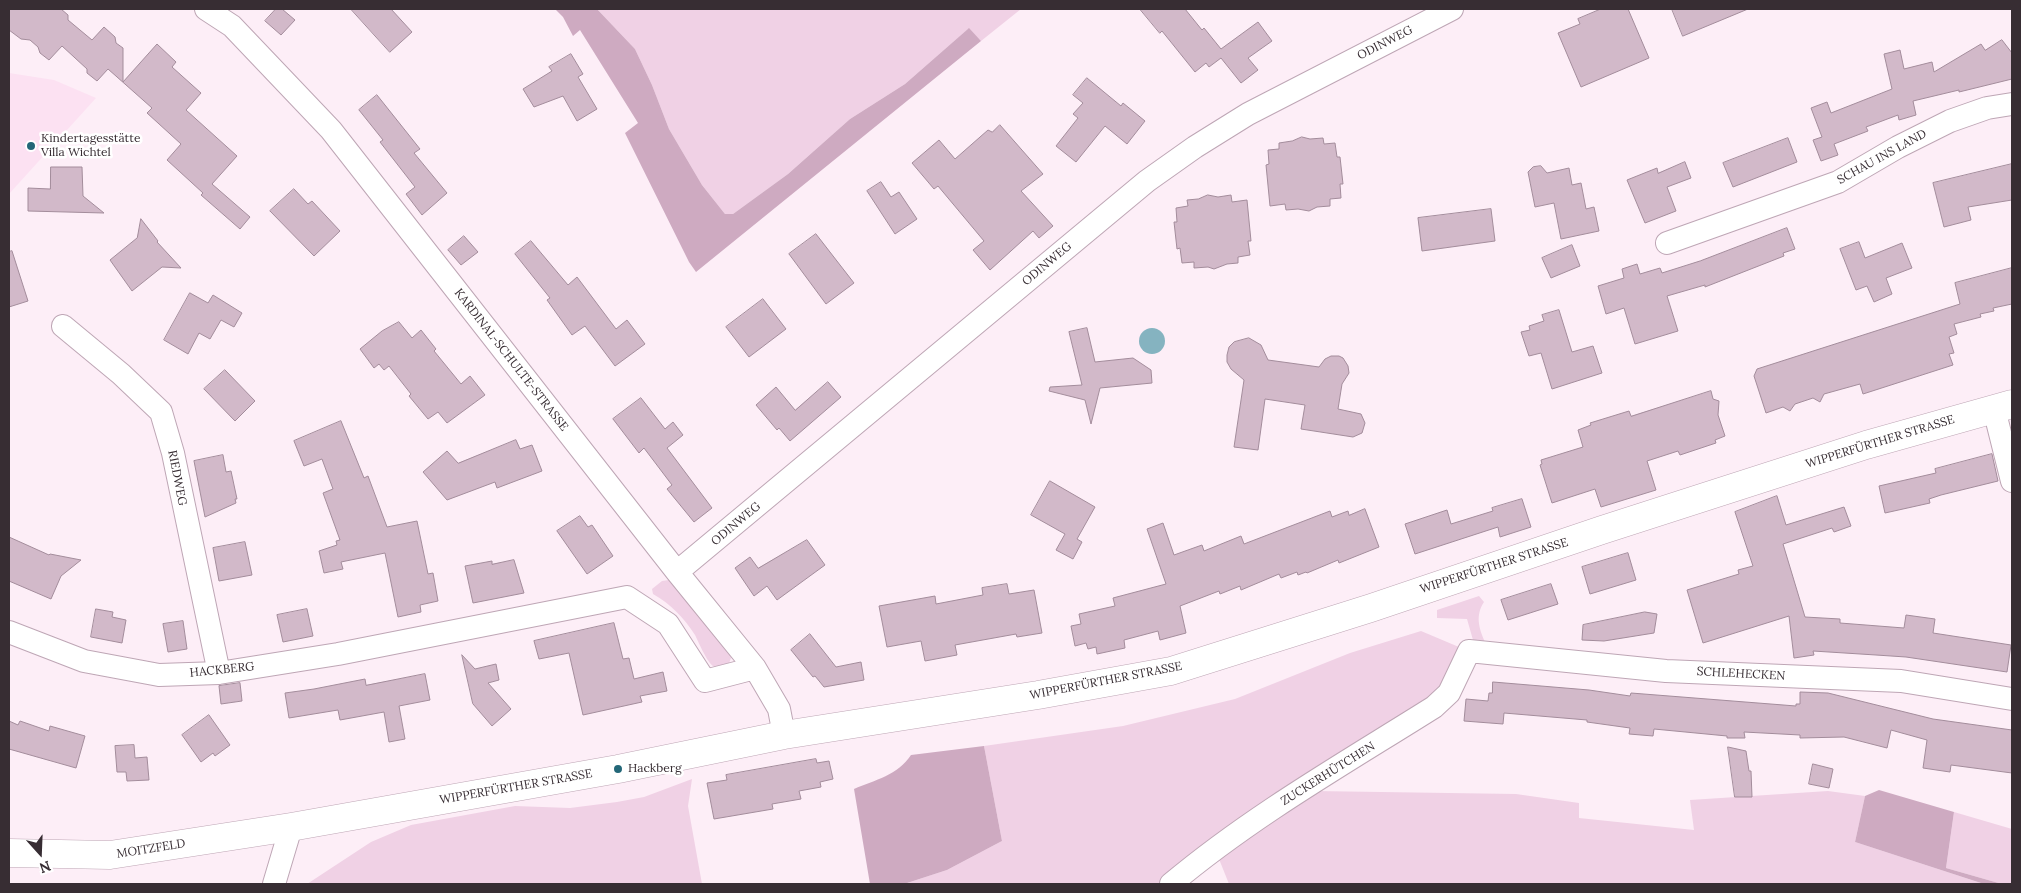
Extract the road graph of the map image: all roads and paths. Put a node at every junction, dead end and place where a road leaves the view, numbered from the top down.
1 (206, 9) edge
2 (1452, 9) edge
3 (2012, 104) edge
4 (1667, 243) dead end
5 (63, 326) dead end
6 (2003, 407) edge
7 (2012, 481) edge
8 (678, 572) junction
9 (9, 632) edge
10 (1470, 651) joint
11 (755, 668) junction
12 (218, 673) junction
13 (2012, 699) edge
14 (784, 735) junction
15 (291, 827) junction
16 (9, 853) edge
17 (274, 884) edge
18 (1172, 884) edge

1 - 8 street, KARDINAL-SCHULTE-STRASSE
2 - 8 street, ODINWEG
3 - 4 street, SCHAU INS LAND
5 - 12 street, RIEDWEG
6 - 7 street
6 - 14 main road, WIPPERFÜRTHER STRASSE
8 - 11 street, KARDINAL-SCHULTE-STRASSE
9 - 12 street, HACKBERG
10 - 13 street, SCHLEHECKEN
10 - 18 street, ZUCKERHÜTCHEN
11 - 12 street, HACKBERG
11 - 14 street, KARDINAL-SCHULTE-STRASSE
14 - 15 main road, WIPPERFÜRTHER STRASSE
15 - 16 main road, MOITZFELD
15 - 17 street

